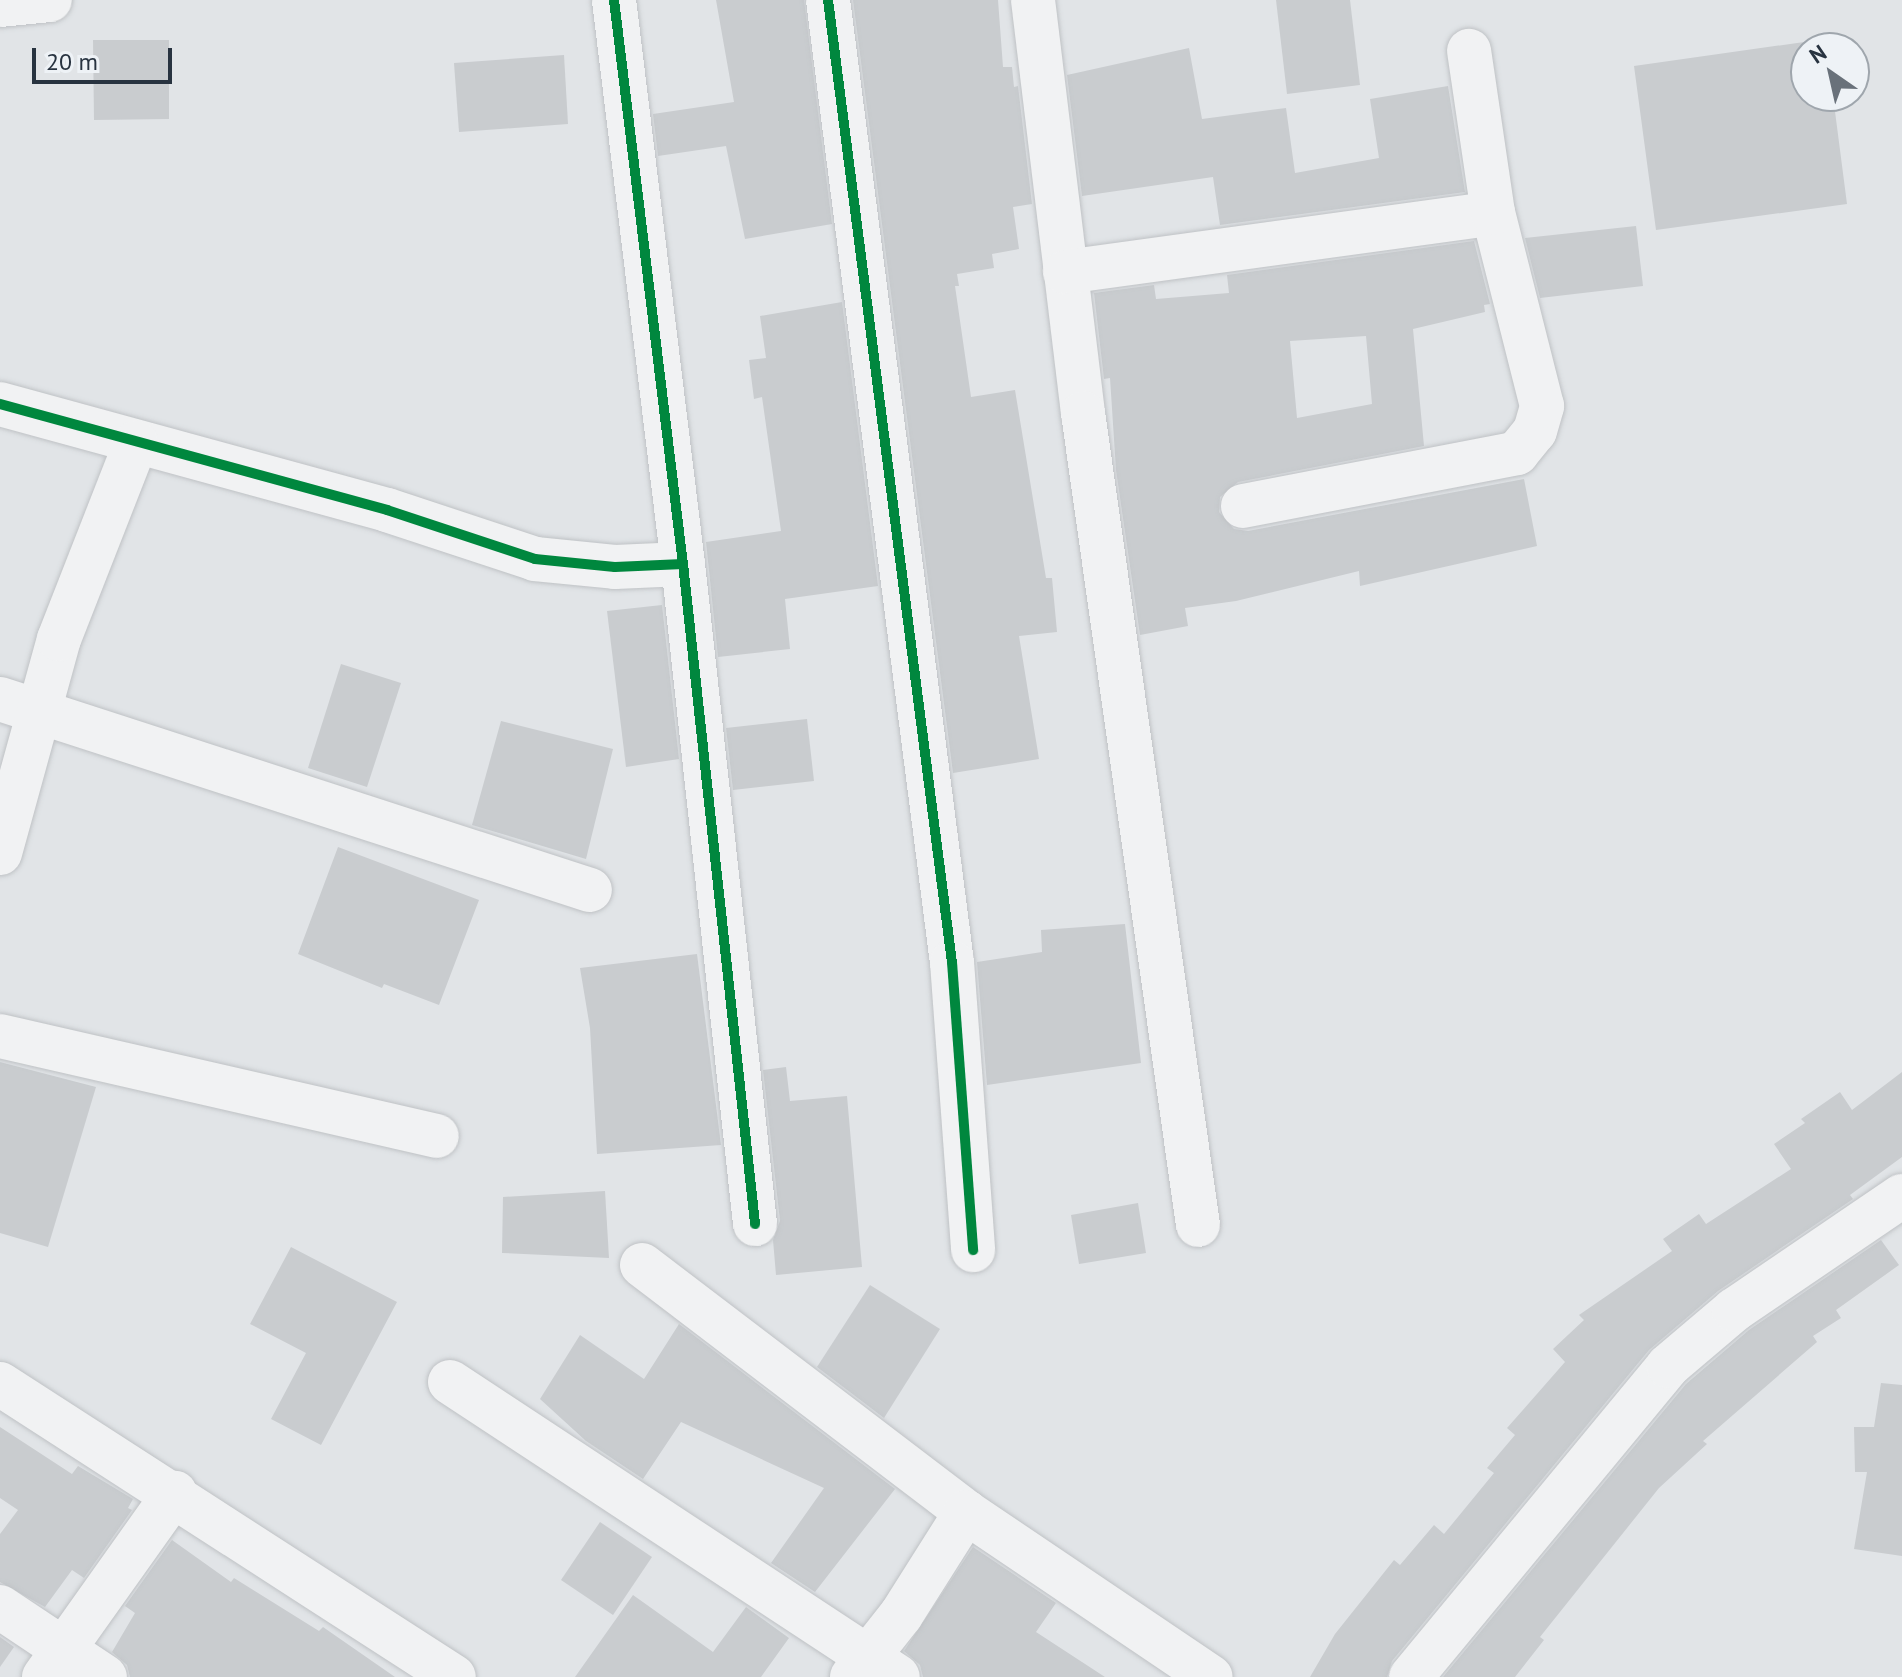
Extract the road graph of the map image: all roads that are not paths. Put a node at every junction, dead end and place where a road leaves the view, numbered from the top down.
1 (50, 0) edge
2 (614, 0) edge
3 (828, 0) edge
4 (1033, 0) edge
5 (0, 5) edge
6 (1469, 51) dead end
7 (1493, 213) junction
8 (1065, 272) junction
9 (0, 404) edge
10 (136, 443) junction
11 (1243, 506) dead end
12 (683, 564) junction
13 (20, 706) edge
14 (0, 853) edge
15 (590, 890) dead end
16 (0, 1036) edge
17 (437, 1136) dead end
18 (1902, 1196) edge
19 (755, 1224) dead end
20 (1198, 1225) dead end
21 (973, 1250) dead end
22 (642, 1265) dead end
23 (450, 1382) dead end
24 (0, 1384) edge
25 (175, 1493) junction
26 (966, 1512) junction
27 (0, 1607) edge
28 (54, 1664) edge
29 (432, 1671) edge
30 (872, 1671) edge
31 (105, 1677) edge
32 (1211, 1677) edge
33 (1411, 1677) edge

1 - 5 street
2 - 12 street
3 - 21 street
4 - 8 street
6 - 7 street
7 - 8 street
7 - 11 street
8 - 20 street
9 - 10 street
10 - 12 street
10 - 13 street
12 - 19 street
13 - 14 street
13 - 15 street
16 - 17 street
18 - 33 street
22 - 26 street
23 - 30 street
24 - 25 street
25 - 28 street
25 - 29 street
26 - 30 street
26 - 32 street
27 - 28 street
28 - 31 street

